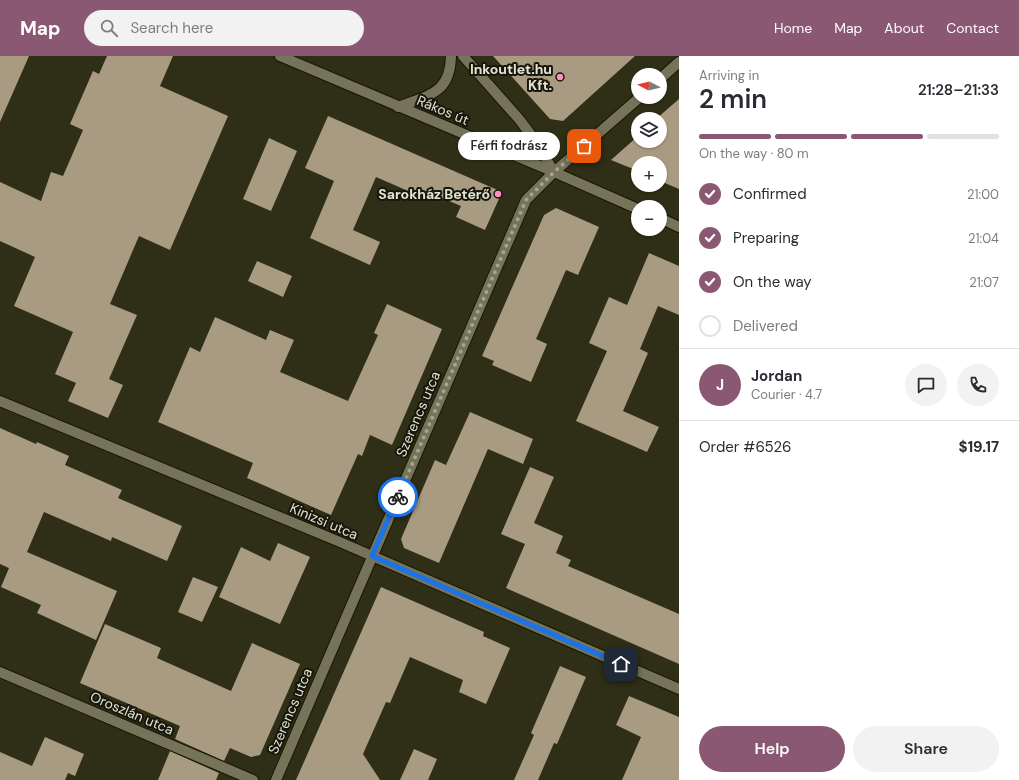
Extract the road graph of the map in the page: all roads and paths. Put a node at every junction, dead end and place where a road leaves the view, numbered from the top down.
1 (280, 56) edge
2 (452, 56) edge
3 (463, 56) edge
4 (679, 62) edge
5 (667, 73) edge
6 (632, 104) edge
7 (398, 107) junction
8 (554, 172) junction
9 (631, 206) edge
10 (667, 221) edge
11 (679, 227) edge
12 (0, 401) edge
13 (372, 556) junction
14 (0, 672) edge
15 (679, 689) edge
16 (253, 780) edge
17 (276, 780) edge

1 - 7 street, Rákos út
2 - 7 street
3 - 8 street
4 - 5 street
6 - 8 street, Szerencs utca
7 - 8 street, Rákos út
8 - 9 street, Rákos út
8 - 13 street, Szerencs utca
10 - 11 street
12 - 13 street, Kinizsi utca
13 - 15 street, Kinizsi utca
13 - 17 street, Szerencs utca
14 - 16 street, Oroszlán utca

